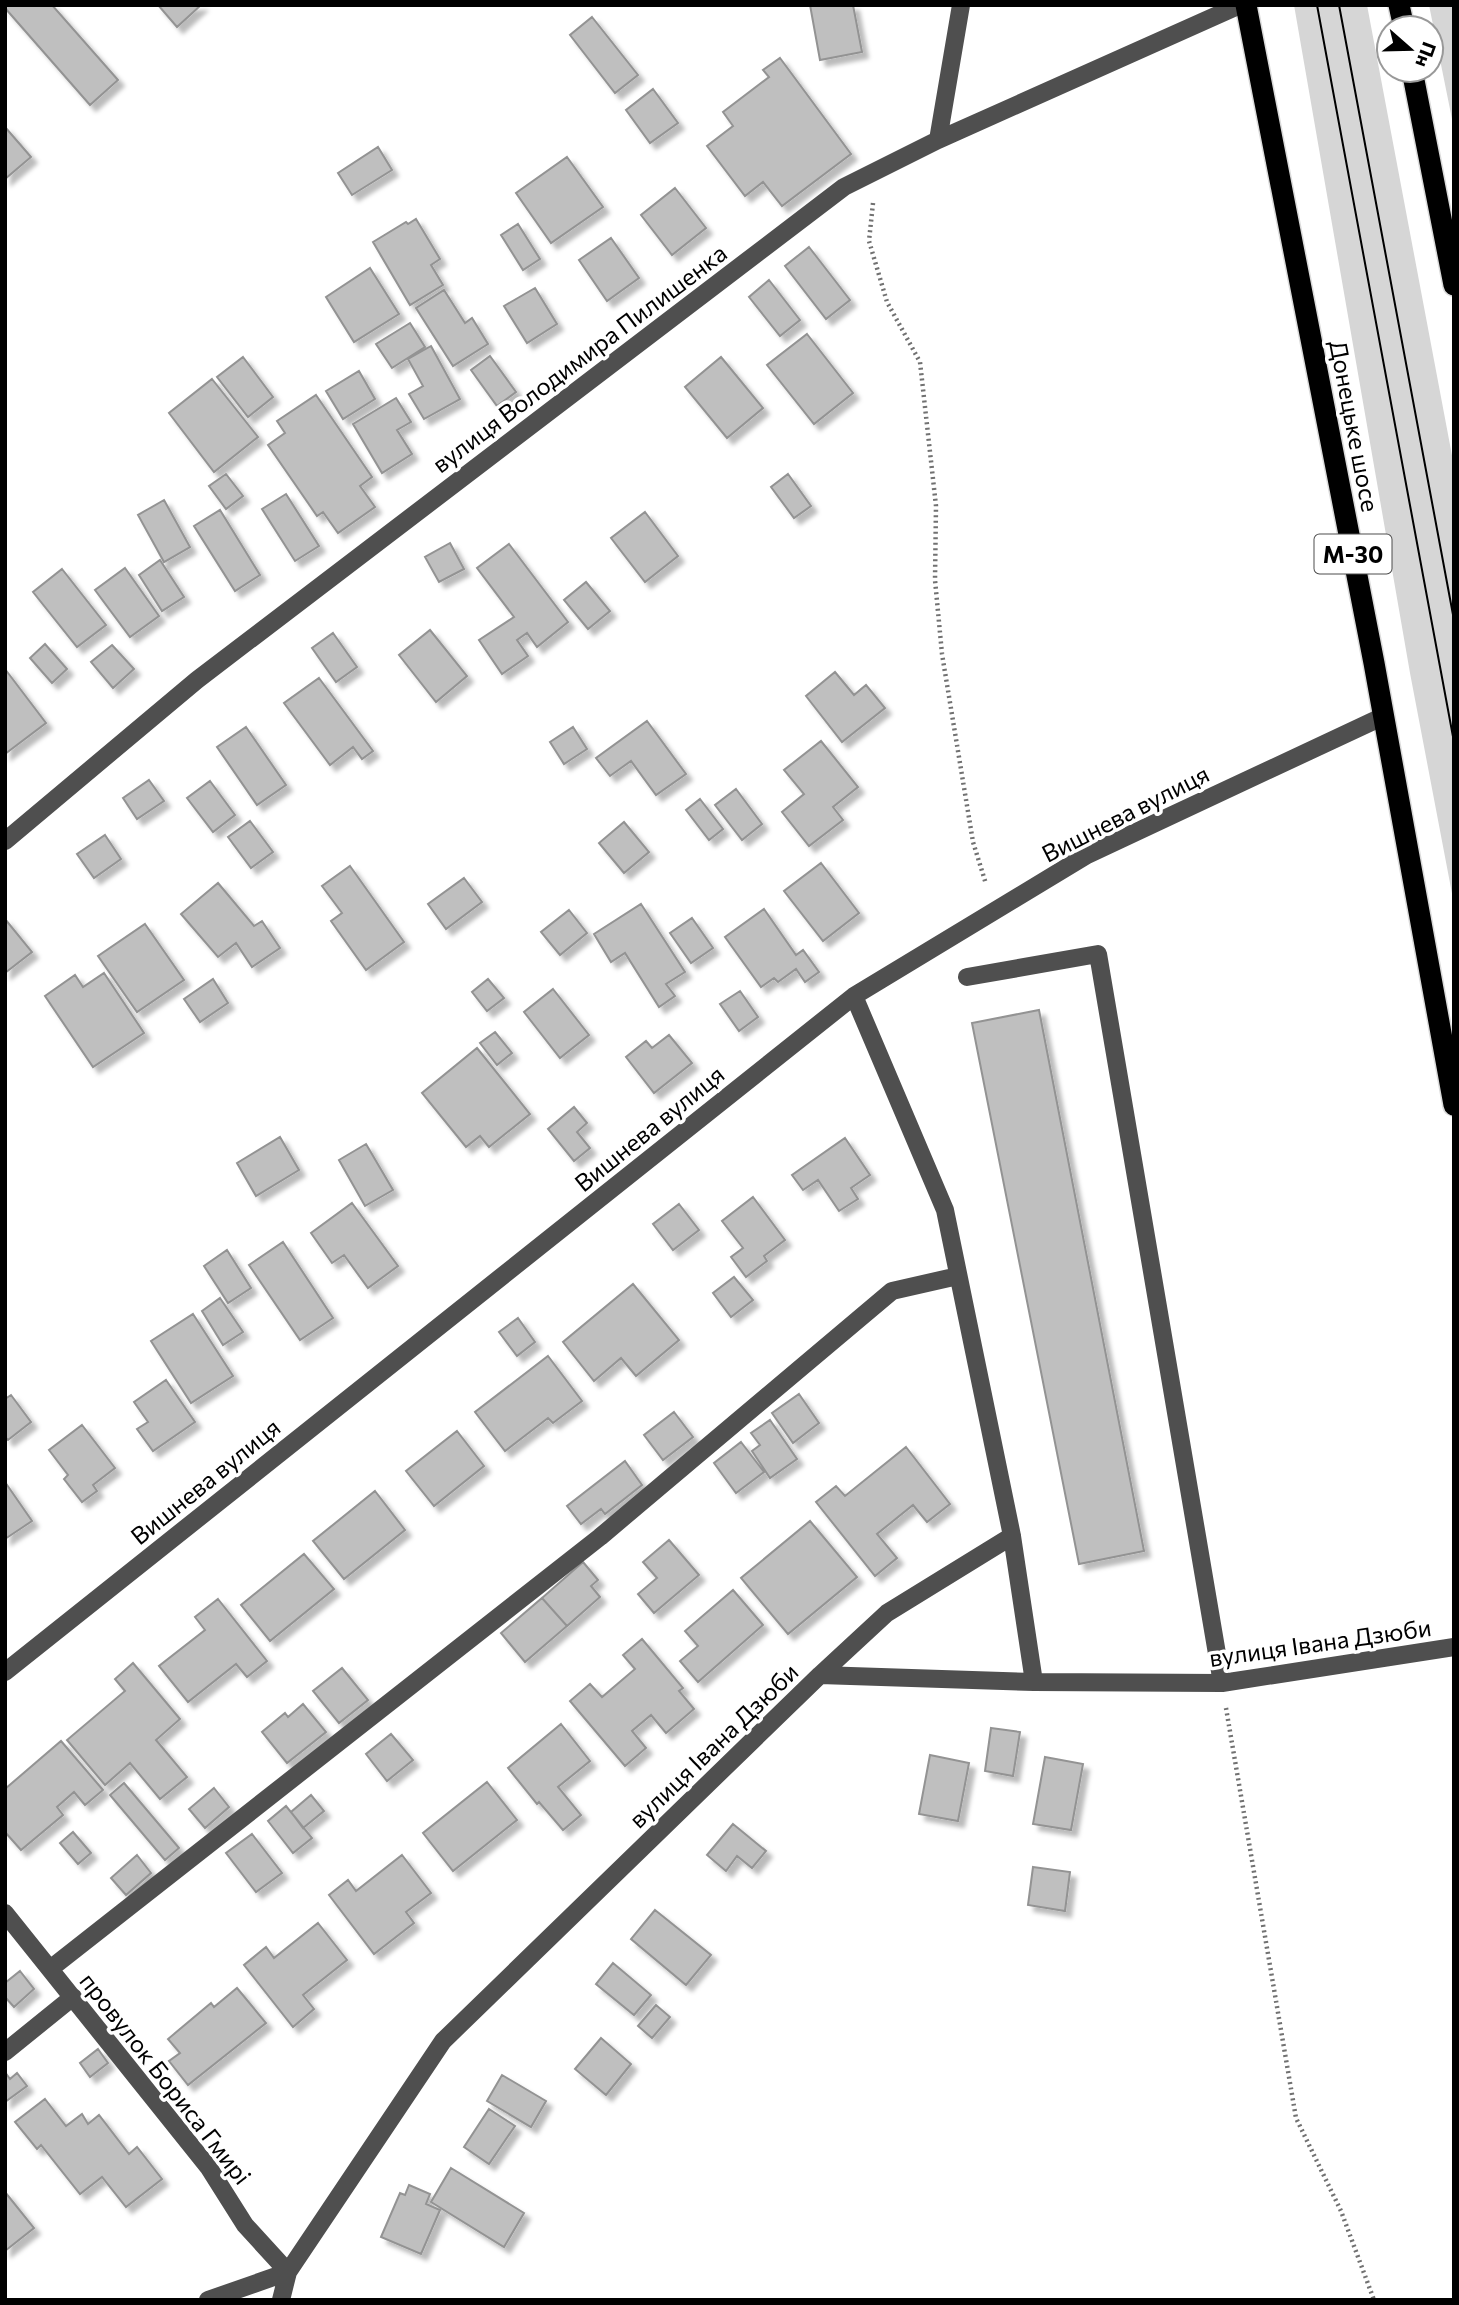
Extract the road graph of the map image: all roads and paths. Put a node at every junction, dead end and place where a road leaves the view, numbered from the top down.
1 (961, 5) edge
2 (1240, 5) edge
3 (1246, 5) edge
4 (1415, 84) edge
5 (938, 140) junction
6 (876, 171) junction
7 (1454, 285) edge
8 (1384, 716) junction
9 (5, 841) edge
10 (993, 911) junction
11 (967, 977) dead end
12 (854, 996) junction
13 (1454, 1105) edge
14 (958, 1276) junction
15 (1012, 1536) junction
16 (1454, 1647) edge
17 (5, 1672) edge
18 (820, 1675) junction
19 (1034, 1682) junction
20 (1222, 1684) junction
21 (5, 1913) edge
22 (50, 1969) junction
23 (73, 1997) junction
24 (5, 2052) edge
25 (288, 2272) junction
26 (208, 2300) edge
27 (281, 2300) edge
28 (1374, 2300) edge

1 - 5 street
2 - 5 street, вулиця Володимира Пилишенка
3 - 8 highway, Донецьке шосе / М-30
4 - 7 highway
5 - 6 street, вулиця Володимира Пилишенка
6 - 9 street, вулиця Володимира Пилишенка
6 - 10 path
8 - 10 street, Вишнева вулиця
8 - 13 highway, Донецьке шосе / М-30
10 - 12 street, Вишнева вулиця
11 - 20 street
12 - 14 street
12 - 17 street, Вишнева вулиця
14 - 15 street
14 - 22 street
15 - 18 street
15 - 19 street
16 - 20 street, вулиця Івана Дзюби
18 - 19 street, вулиця Івана Дзюби
18 - 25 street, вулиця Івана Дзюби
19 - 20 street, вулиця Івана Дзюби
20 - 28 path
21 - 22 street, провулок Бориса Гмирі
22 - 23 street, провулок Бориса Гмирі
23 - 24 street
23 - 25 street, провулок Бориса Гмирі
25 - 26 street
25 - 27 street, вулиця Івана Дзюби

